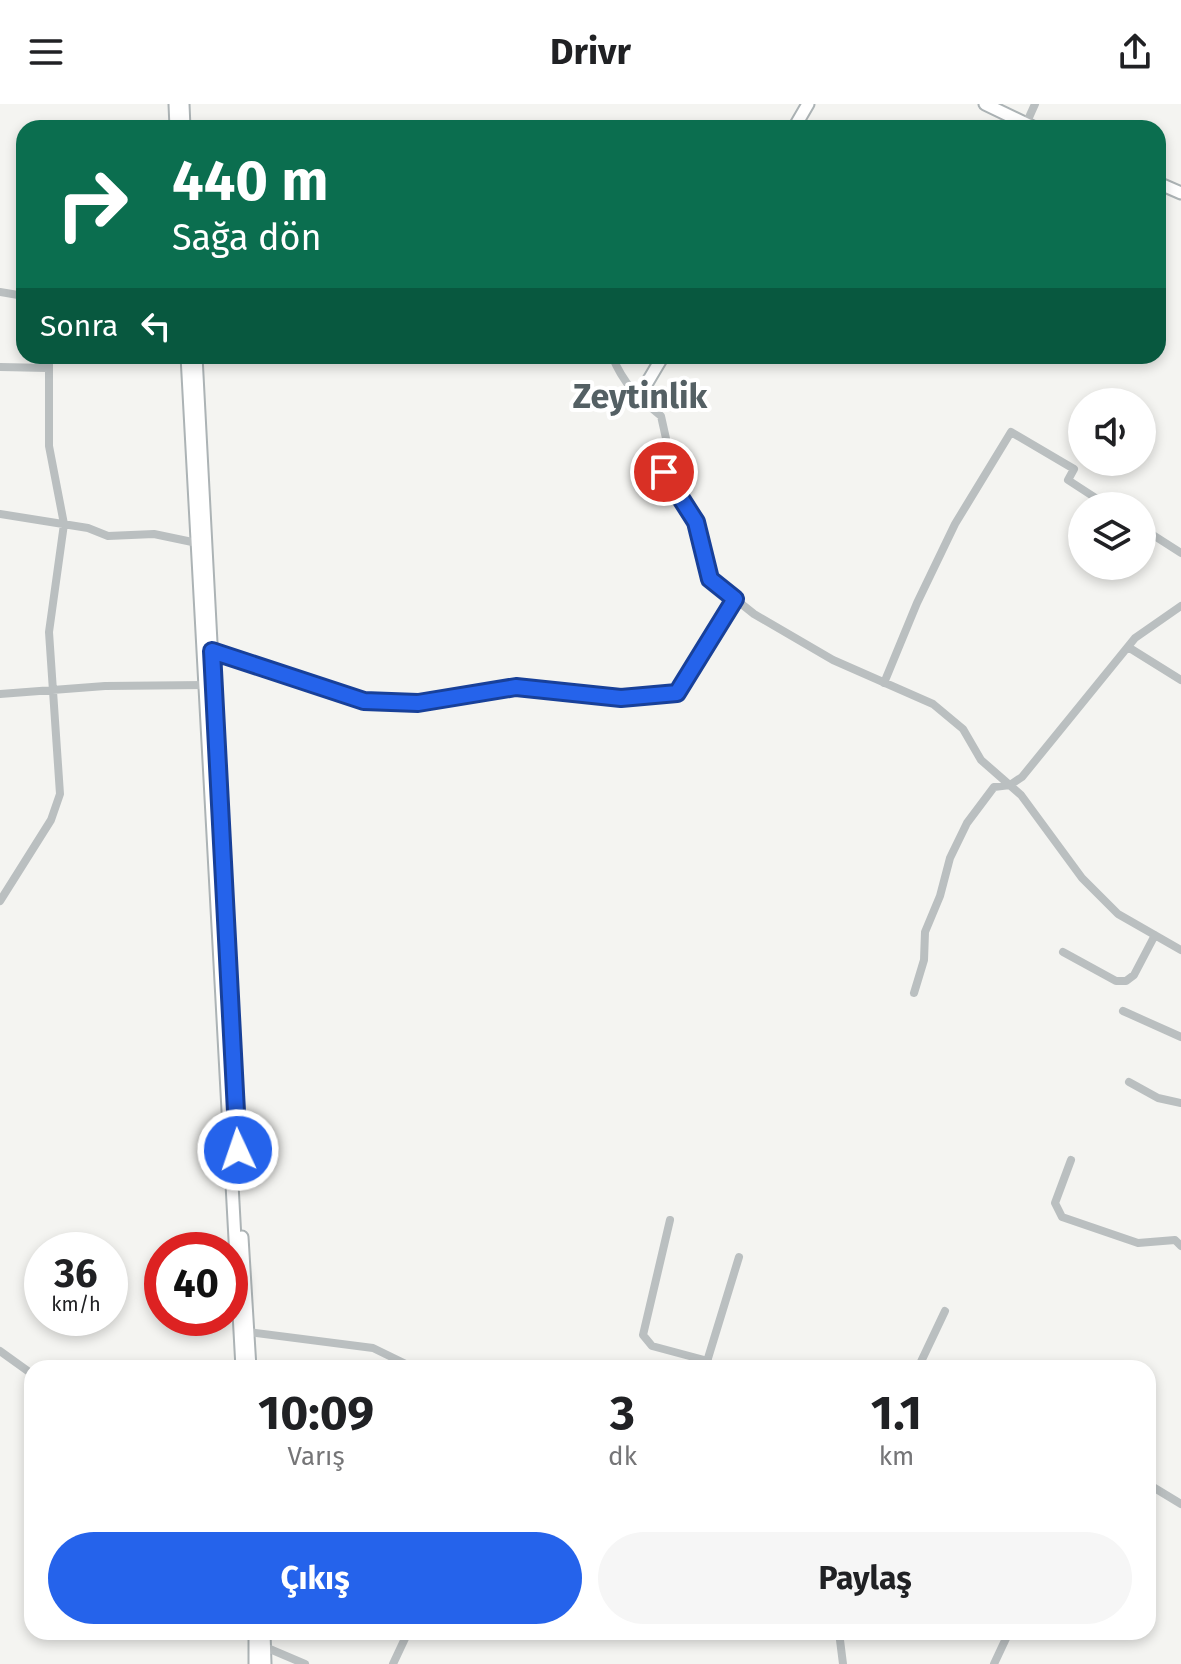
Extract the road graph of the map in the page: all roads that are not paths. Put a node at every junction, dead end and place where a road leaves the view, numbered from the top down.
1 (985, 104) edge
2 (1018, 120) edge
3 (49, 364) edge
4 (187, 364) edge
5 (196, 364) edge
6 (615, 364) edge
7 (658, 364) edge
8 (0, 367) edge
9 (49, 368) junction
10 (638, 398) junction
11 (1086, 492) edge
12 (0, 514) edge
13 (64, 524) junction
14 (1156, 537) edge
15 (197, 543) junction
16 (1181, 553) edge
17 (735, 599) junction
18 (1181, 606) edge
19 (1128, 647) junction
20 (212, 651) junction
21 (1181, 680) edge
22 (884, 683) junction
23 (209, 685) junction
24 (54, 691) junction
25 (0, 694) edge
26 (1010, 785) junction
27 (0, 901) edge
28 (1155, 935) junction
29 (1181, 950) edge
30 (1063, 952) dead end
31 (914, 993) dead end
32 (1123, 1011) dead end
33 (1181, 1037) edge
34 (1129, 1082) dead end
35 (1181, 1103) edge
36 (1071, 1160) dead end
37 (670, 1220) dead end
38 (242, 1232) edge
39 (1181, 1246) edge
40 (739, 1257) dead end
41 (945, 1311) dead end
42 (248, 1332) joint
43 (0, 1351) edge
44 (242, 1360) edge
45 (250, 1360) edge
46 (398, 1360) edge
47 (693, 1360) edge
48 (708, 1360) edge
49 (922, 1360) edge
50 (24, 1368) edge
51 (1156, 1489) edge
52 (1181, 1504) edge
53 (255, 1640) edge
54 (265, 1640) edge
55 (404, 1640) edge
56 (840, 1640) edge
57 (1005, 1640) edge
58 (265, 1647) junction
59 (255, 1664) edge
60 (265, 1664) edge
61 (305, 1664) edge
62 (393, 1664) edge
63 (843, 1664) edge
64 (994, 1664) edge

1 - 2 street
3 - 9 street
4 - 15 street
5 - 20 street
6 - 10 street
7 - 10 street
8 - 9 street
9 - 13 street
10 - 17 street
11 - 22 street
12 - 13 street
13 - 15 street
13 - 24 street
14 - 16 street
15 - 23 street
17 - 20 street
17 - 22 street
18 - 19 street
19 - 21 street
19 - 26 street
20 - 23 street
22 - 26 street
23 - 24 street
23 - 38 street
23 - 44 street
24 - 25 street
24 - 27 street
26 - 28 street
26 - 31 street
28 - 29 street
28 - 30 street
32 - 33 street
34 - 35 street
36 - 39 street
37 - 47 street
40 - 48 street
41 - 49 street
42 - 45 street
42 - 46 street
43 - 50 street
51 - 52 street
53 - 59 street
54 - 58 street
55 - 62 street
56 - 63 street
57 - 64 street
58 - 60 street
58 - 61 street

